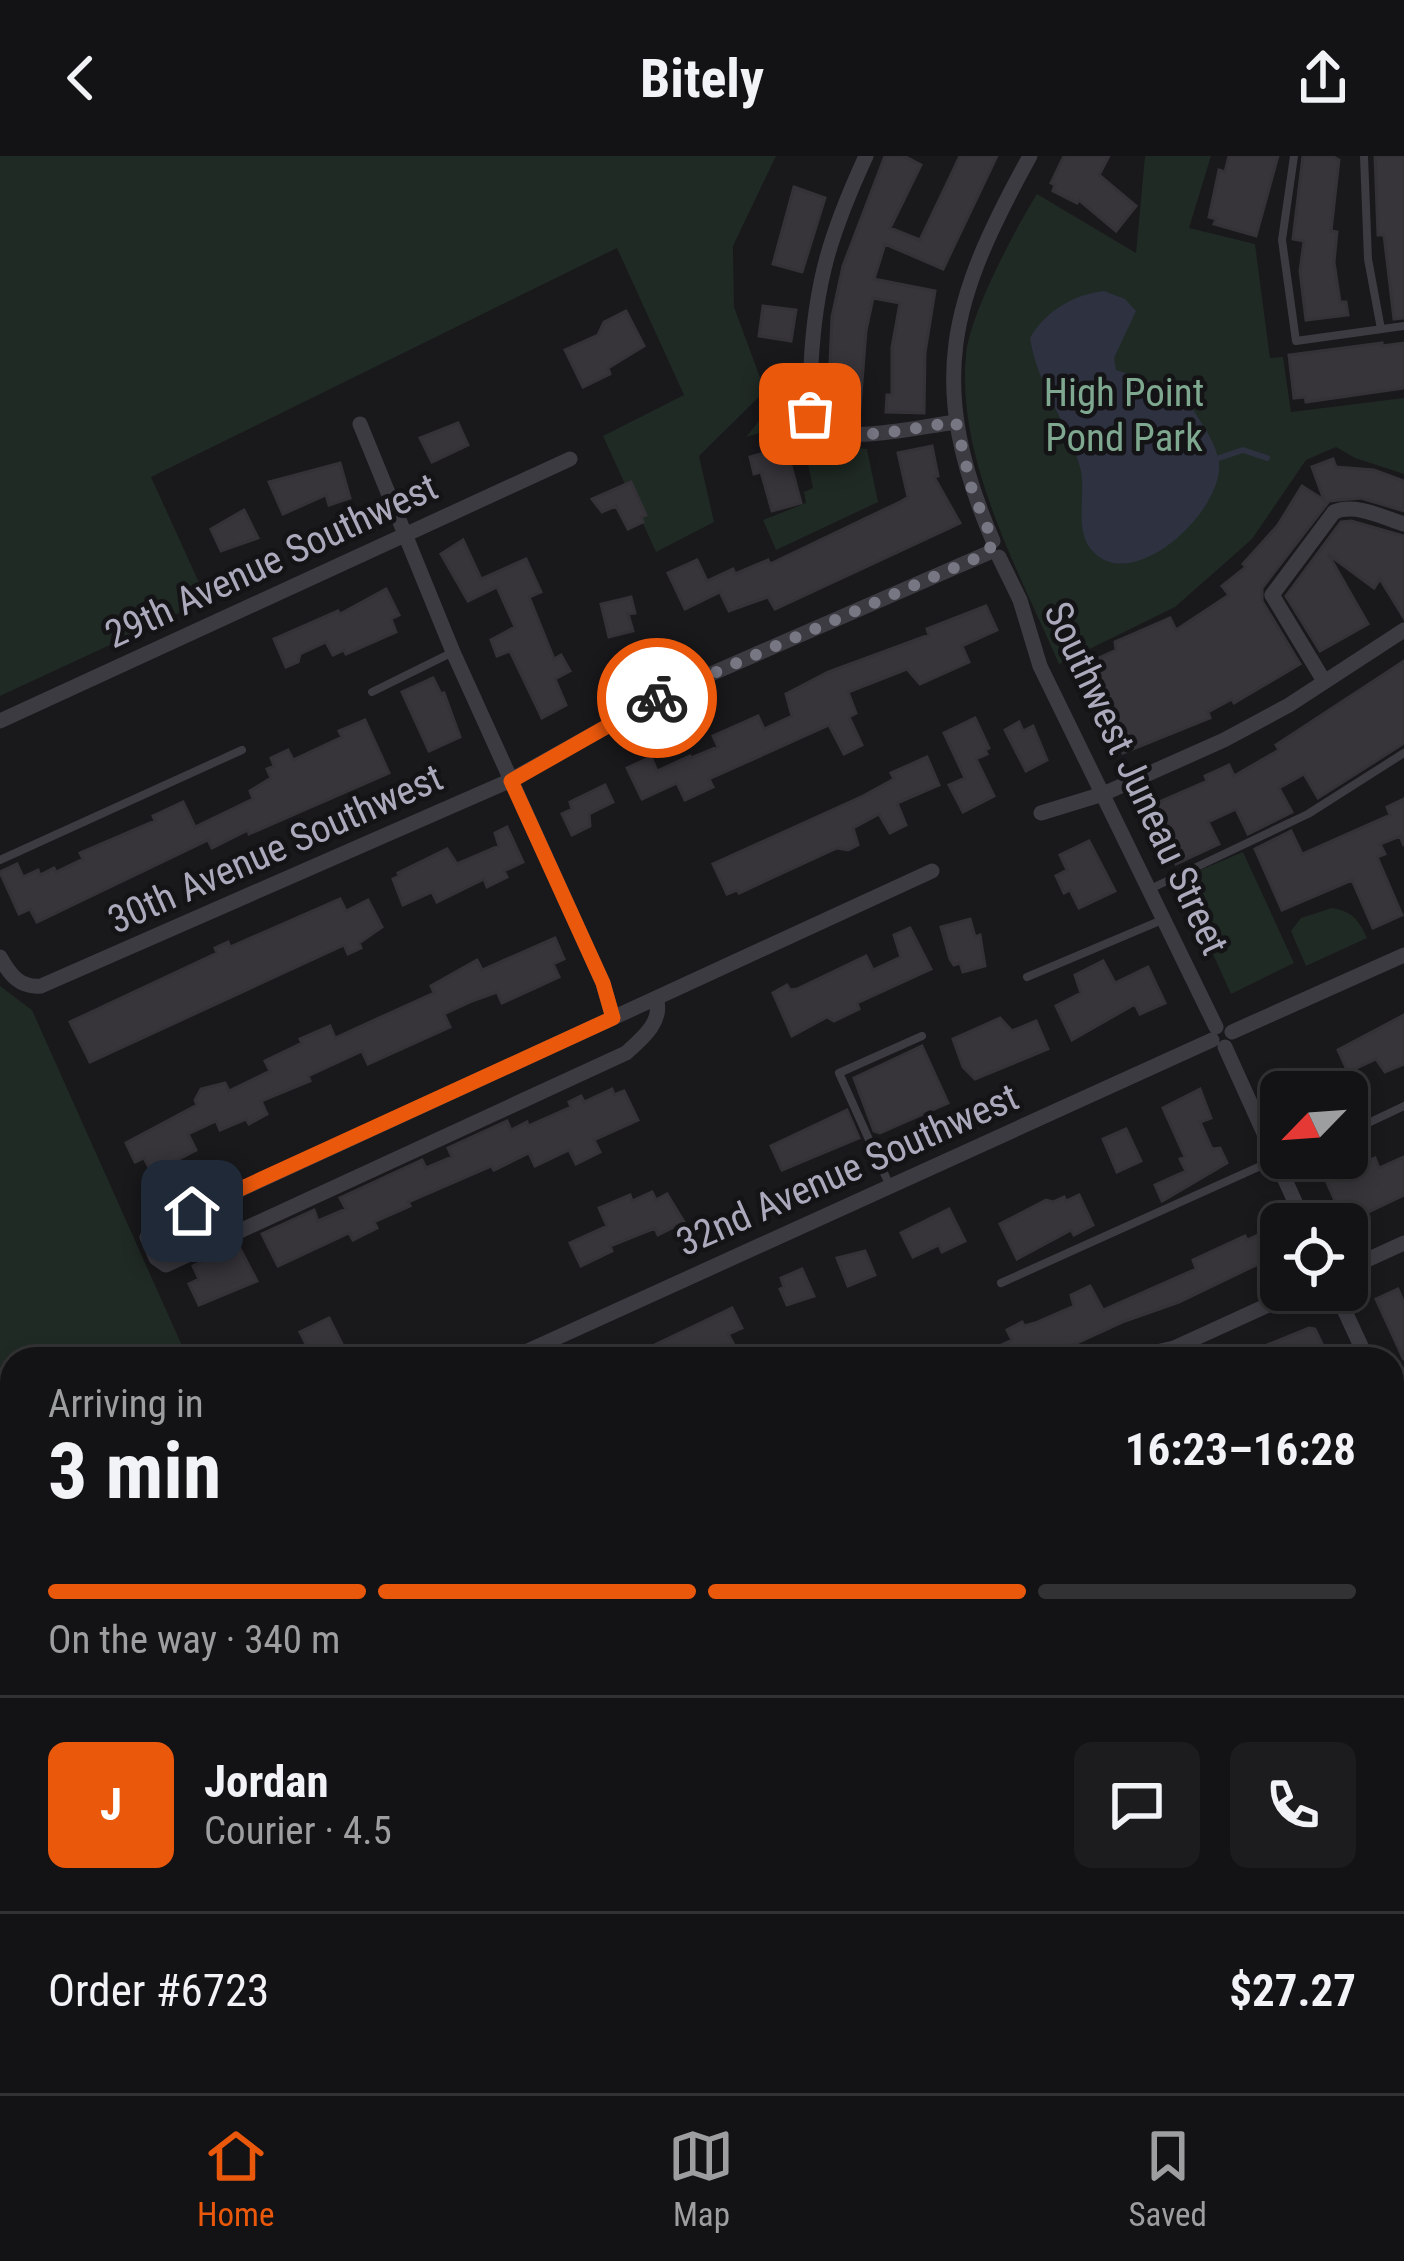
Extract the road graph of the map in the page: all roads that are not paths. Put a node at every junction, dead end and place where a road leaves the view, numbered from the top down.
1 (866, 156) edge
2 (1294, 156) edge
3 (1364, 156) edge
4 (1024, 158) edge
5 (1404, 326) edge
6 (1381, 329) junction
7 (956, 422) junction
8 (360, 424) dead end
9 (570, 459) dead end
10 (1404, 524) edge
11 (405, 536) junction
12 (993, 550) junction
13 (1404, 630) edge
14 (453, 652) junction
15 (1324, 681) junction
16 (372, 692) dead end
17 (0, 721) edge
18 (242, 750) dead end
19 (1404, 753) edge
20 (511, 781) junction
21 (1103, 794) junction
22 (1041, 813) dead end
23 (0, 860) edge
24 (932, 871) dead end
25 (1148, 890) junction
26 (1162, 920) junction
27 (1404, 955) edge
28 (0, 957) edge
29 (1027, 976) dead end
30 (656, 998) junction
31 (613, 1018) junction
32 (922, 1036) dead end
33 (1221, 1036) junction
34 (1404, 1106) edge
35 (1260, 1118) edge
36 (1368, 1123) edge
37 (1260, 1171) edge
38 (890, 1185) junction
39 (1404, 1243) edge
40 (1368, 1259) edge
41 (1001, 1283) dead end
42 (1260, 1310) edge
43 (1345, 1311) edge
44 (536, 1347) edge
45 (1182, 1347) edge
46 (1362, 1347) edge

1 - 7 street
2 - 6 lane
3 - 6 lane
4 - 7 street, Southwest Juneau Street
5 - 6 lane
7 - 12 street, Southwest Juneau Street
8 - 11 street
9 - 11 street, 29th Avenue Southwest
10 - 15 street
11 - 14 street
11 - 17 street, 29th Avenue Southwest
12 - 20 street, 30th Avenue Southwest
12 - 21 street, Southwest Juneau Street
13 - 15 street
14 - 16 lane
14 - 20 street
15 - 21 street
18 - 23 lane
19 - 25 lane
20 - 28 street, 30th Avenue Southwest
20 - 31 street
21 - 22 street
21 - 25 street, Southwest Juneau Street
24 - 30 street
25 - 26 street, Southwest Juneau Street
26 - 29 lane
26 - 33 street, Southwest Juneau Street
27 - 33 street, 32nd Avenue Southwest
30 - 31 street
30 - 31 street
32 - 38 lane
33 - 35 street, Southwest Juneau Street
33 - 38 street, 32nd Avenue Southwest
34 - 36 lane
37 - 41 lane
38 - 44 street, 32nd Avenue Southwest
39 - 40 street
42 - 45 street
43 - 46 street

